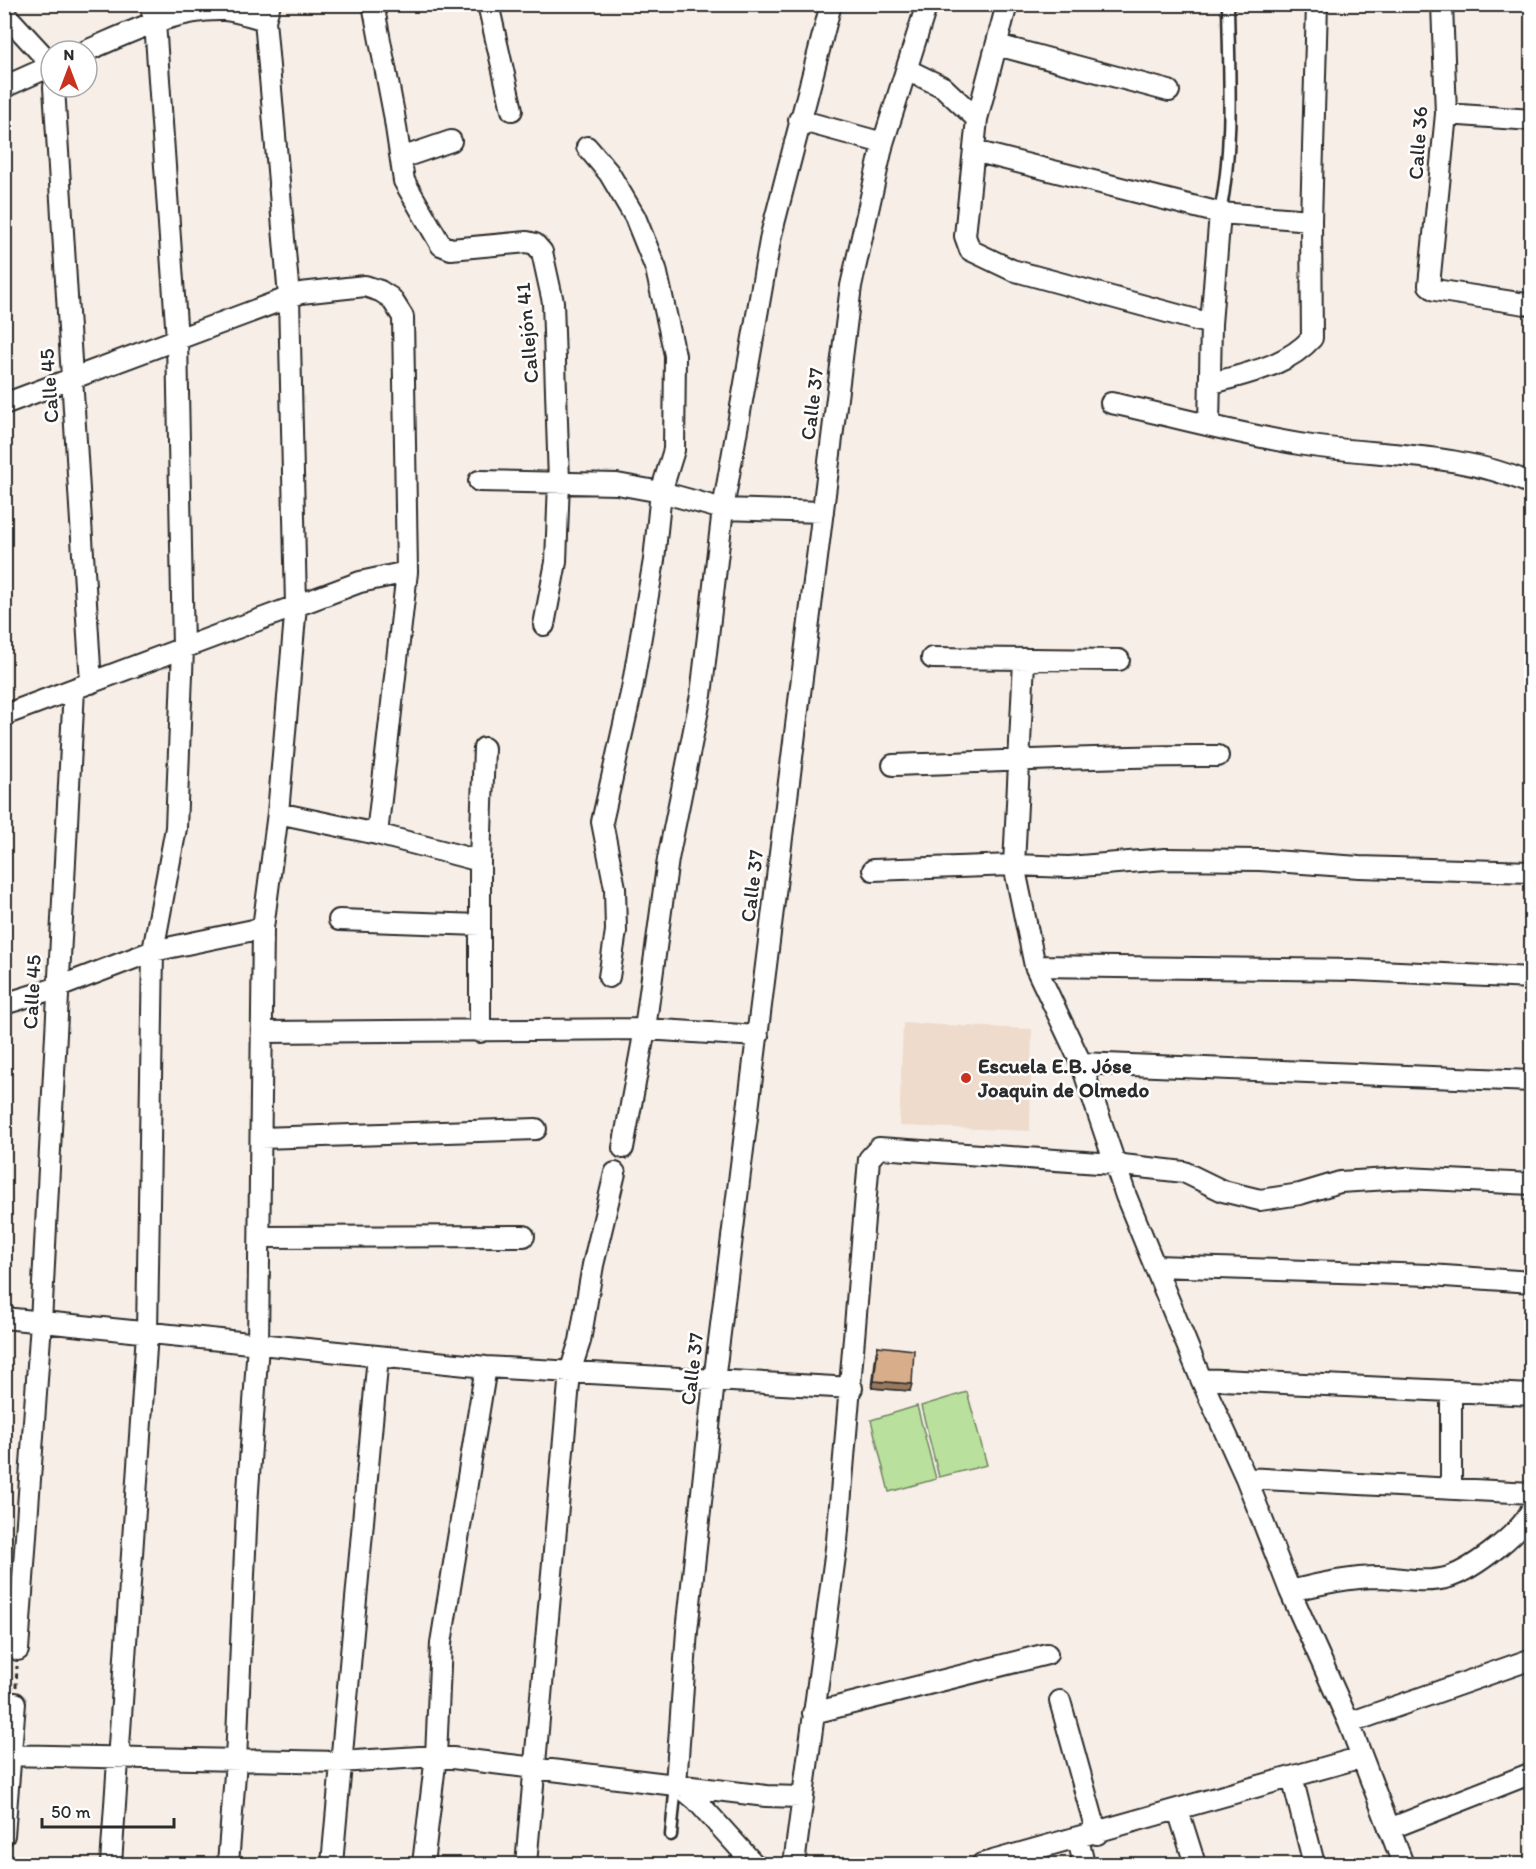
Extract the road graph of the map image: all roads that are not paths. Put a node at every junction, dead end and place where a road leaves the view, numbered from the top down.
1 (373, 4) edge
2 (488, 4) edge
3 (831, 4) edge
4 (927, 4) edge
5 (1007, 4) edge
6 (1228, 4) edge
7 (1317, 4) edge
8 (1442, 4) edge
9 (267, 12) edge
10 (4, 13) edge
11 (153, 13) edge
12 (99, 44) edge
13 (997, 45) junction
14 (39, 52) edge
15 (908, 70) junction
16 (39, 71) edge
17 (4, 87) edge
18 (1169, 91) dead end
19 (55, 99) edge
20 (512, 110) dead end
21 (1446, 114) junction
22 (977, 119) junction
23 (800, 120) junction
24 (1532, 120) edge
25 (452, 141) dead end
26 (883, 143) junction
27 (587, 147) dead end
28 (974, 151) junction
29 (401, 158) junction
30 (1220, 213) junction
31 (1311, 220) junction
32 (289, 297) junction
33 (1532, 305) edge
34 (1211, 324) junction
35 (177, 339) junction
36 (73, 378) junction
37 (1210, 384) junction
38 (1111, 403) dead end
39 (4, 404) edge
40 (1209, 425) junction
41 (478, 481) dead end
42 (559, 482) junction
43 (1532, 484) edge
44 (661, 492) junction
45 (723, 509) junction
46 (823, 512) junction
47 (407, 572) junction
48 (296, 605) junction
49 (544, 625) dead end
50 (183, 648) junction
51 (932, 657) dead end
52 (1119, 660) dead end
53 (1024, 661) junction
54 (82, 686) junction
55 (4, 715) edge
56 (484, 748) dead end
57 (1218, 756) dead end
58 (1018, 762) junction
59 (893, 765) dead end
60 (278, 813) junction
61 (377, 834) junction
62 (480, 861) junction
63 (1014, 865) junction
64 (873, 870) dead end
65 (1532, 872) edge
66 (339, 920) dead end
67 (480, 925) junction
68 (263, 928) junction
69 (153, 951) junction
70 (1035, 966) junction
71 (609, 976) dead end
72 (1532, 978) edge
73 (56, 988) junction
74 (4, 1004) edge
75 (645, 1029) junction
76 (263, 1032) junction
77 (480, 1032) junction
78 (758, 1036) junction
79 (1081, 1063) junction
80 (1532, 1081) edge
81 (536, 1129) dead end
82 (261, 1138) junction
83 (623, 1148) dead end
84 (1114, 1164) junction
85 (615, 1173) dead end
86 (1532, 1184) edge
87 (524, 1236) dead end
88 (260, 1237) junction
89 (1156, 1266) junction
90 (1532, 1282) edge
91 (4, 1318) edge
92 (41, 1322) junction
93 (147, 1333) junction
94 (258, 1344) junction
95 (378, 1356) junction
96 (486, 1367) junction
97 (570, 1372) junction
98 (1201, 1379) junction
99 (714, 1381) junction
100 (852, 1388) junction
101 (1451, 1392) junction
102 (1532, 1395) edge
103 (1246, 1478) junction
104 (1451, 1487) junction
105 (1532, 1492) edge
106 (1532, 1508) edge
107 (1290, 1591) junction
108 (18, 1650) road end
109 (1047, 1654) dead end
110 (1532, 1659) edge
111 (1060, 1701) dead end
112 (15, 1703) road end
113 (813, 1713) junction
114 (1349, 1723) junction
115 (8, 1755) edge
116 (436, 1756) junction
117 (1362, 1757) junction
118 (118, 1758) junction
119 (236, 1761) junction
120 (339, 1762) junction
121 (533, 1768) junction
122 (1532, 1773) edge
123 (1292, 1777) junction
124 (676, 1784) junction
125 (801, 1797) junction
126 (1178, 1810) junction
127 (1389, 1829) junction
128 (1097, 1834) junction
129 (4, 1835) edge
130 (671, 1835) dead end
131 (1078, 1839) junction
132 (111, 1864) edge
133 (228, 1864) edge
134 (332, 1864) edge
135 (423, 1864) edge
136 (526, 1864) edge
137 (754, 1864) edge
138 (794, 1864) edge
139 (982, 1864) edge
140 (1084, 1864) edge
141 (1195, 1864) edge
142 (1314, 1864) edge
143 (1402, 1864) edge

1 - 29 street, Callejón 41
2 - 20 street
3 - 23 street
4 - 15 street, Calle 37
5 - 13 street
6 - 30 lane
7 - 31 street
8 - 21 street, Calle 36
9 - 11 street
9 - 32 street
10 - 14 street
11 - 12 street
11 - 35 street
13 - 18 street
13 - 22 street
15 - 22 street
15 - 26 street, Calle 37
16 - 17 street
19 - 36 street, Calle 45
21 - 24 street
21 - 33 street, Calle 36
22 - 28 street
23 - 26 street
23 - 45 street
25 - 29 street
26 - 46 street, Calle 37
27 - 44 street
28 - 30 street
28 - 34 street
29 - 42 street, Callejón 41
30 - 31 street
30 - 34 street
31 - 37 street
32 - 35 street
32 - 47 street
32 - 48 street
34 - 37 street
35 - 36 street
35 - 50 street
36 - 39 street
36 - 54 street, Calle 45
37 - 40 street
38 - 40 street
40 - 43 street
41 - 42 street
42 - 44 street
42 - 49 street, Callejón 41
44 - 45 street
44 - 71 street
45 - 46 street
45 - 75 street
46 - 78 street, Calle 37
47 - 48 street
47 - 61 street
48 - 50 street
48 - 60 street
50 - 54 street
50 - 69 street
51 - 53 street
52 - 53 street
53 - 58 street
54 - 55 street
54 - 73 street, Calle 45
56 - 62 street
57 - 58 street
58 - 59 street
58 - 63 street
60 - 61 street
60 - 68 street
61 - 62 street
62 - 67 street
63 - 64 street
63 - 65 street
63 - 70 street
66 - 67 street
67 - 77 street
68 - 69 street
68 - 76 street
69 - 73 street
69 - 93 street
70 - 72 street
70 - 79 street
73 - 74 street
73 - 92 street, Calle 45
75 - 77 street
75 - 78 street
75 - 83 street
76 - 77 street
76 - 82 street
78 - 99 street, Calle 37
79 - 80 street
79 - 84 street
81 - 82 street
82 - 88 street
84 - 86 street
84 - 89 street
84 - 100 street
85 - 97 street
87 - 88 street
88 - 94 street
89 - 90 street
89 - 98 street
91 - 92 street
92 - 93 street
92 - 108 street, Calle 45
93 - 94 street
93 - 118 street
94 - 95 street
94 - 119 street
95 - 96 street
95 - 120 street
96 - 97 street
96 - 116 street
97 - 99 street
97 - 121 street
98 - 101 street
98 - 103 street
99 - 100 street
99 - 124 street, Calle 37
100 - 113 street
101 - 102 street
101 - 104 street
103 - 104 street
103 - 107 street
104 - 105 street
106 - 107 street
107 - 114 street
109 - 113 street
110 - 114 street
111 - 128 street
112 - 115 street
113 - 125 street
114 - 117 street
115 - 118 street
115 - 129 street
116 - 120 street
116 - 121 street
116 - 135 street
117 - 123 street
117 - 127 street
118 - 119 street
118 - 132 street
119 - 120 street
119 - 133 street
120 - 134 street
121 - 124 street
121 - 136 street
122 - 127 street
123 - 126 street
123 - 142 street
124 - 125 street
124 - 130 lane
124 - 137 street
125 - 138 street
126 - 128 street
126 - 141 street
127 - 143 street
128 - 131 street
131 - 139 street
131 - 140 street

